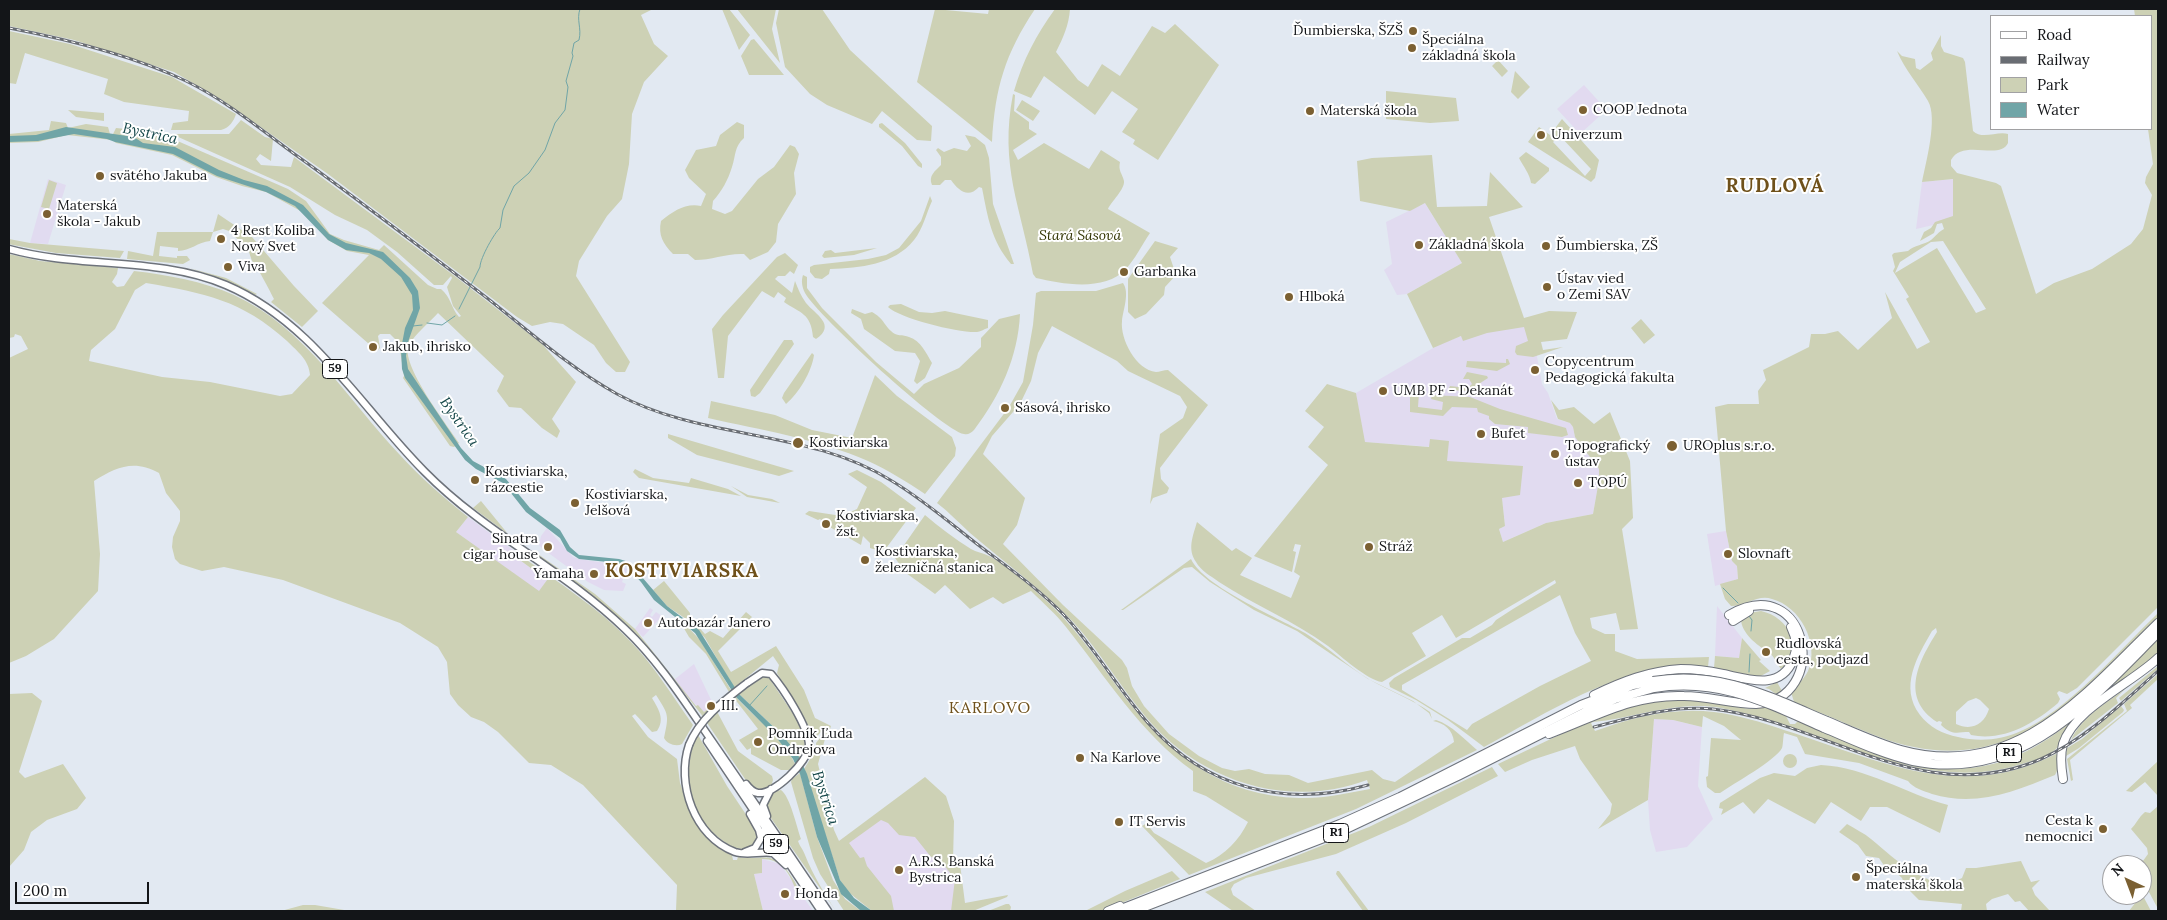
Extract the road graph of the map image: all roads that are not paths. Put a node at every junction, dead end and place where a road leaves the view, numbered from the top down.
1 (9, 249) edge
2 (2158, 623) edge
3 (2158, 633) edge
4 (2158, 658) edge
5 (2158, 662) edge
6 (1653, 685) junction
7 (674, 689) junction
8 (1581, 705) junction
9 (1826, 724) junction
10 (1519, 745) junction
11 (734, 773) junction
12 (771, 790) junction
13 (744, 798) junction
14 (753, 819) junction
15 (772, 829) junction
16 (739, 853) junction
17 (771, 853) junction
18 (1207, 879) junction
19 (807, 890) junction
20 (1134, 907) edge
21 (821, 911) edge
22 (828, 911) edge
23 (1108, 911) edge
24 (1116, 911) edge

1 - 7 main road, 59
2 - 9 highway, R1
3 - 9 highway, R1
4 - 5 highway
6 - 8 highway, R1
6 - 9 highway, R1, bridge
6 - 10 highway, R1
7 - 11 main road, 59
7 - 13 main road, 59
8 - 10 highway, bridge
8 - 18 highway, R1
10 - 18 highway, R1
11 - 12 main road
11 - 15 main road, 59
12 - 15 main road
12 - 16 main road, bridge
13 - 14 main road
13 - 19 main road, 59
14 - 16 main road
14 - 17 main road
15 - 22 main road, 59
16 - 17 main road
17 - 19 main road
18 - 20 highway, R1
19 - 21 main road, 59
20 - 23 highway
20 - 24 highway, R1

